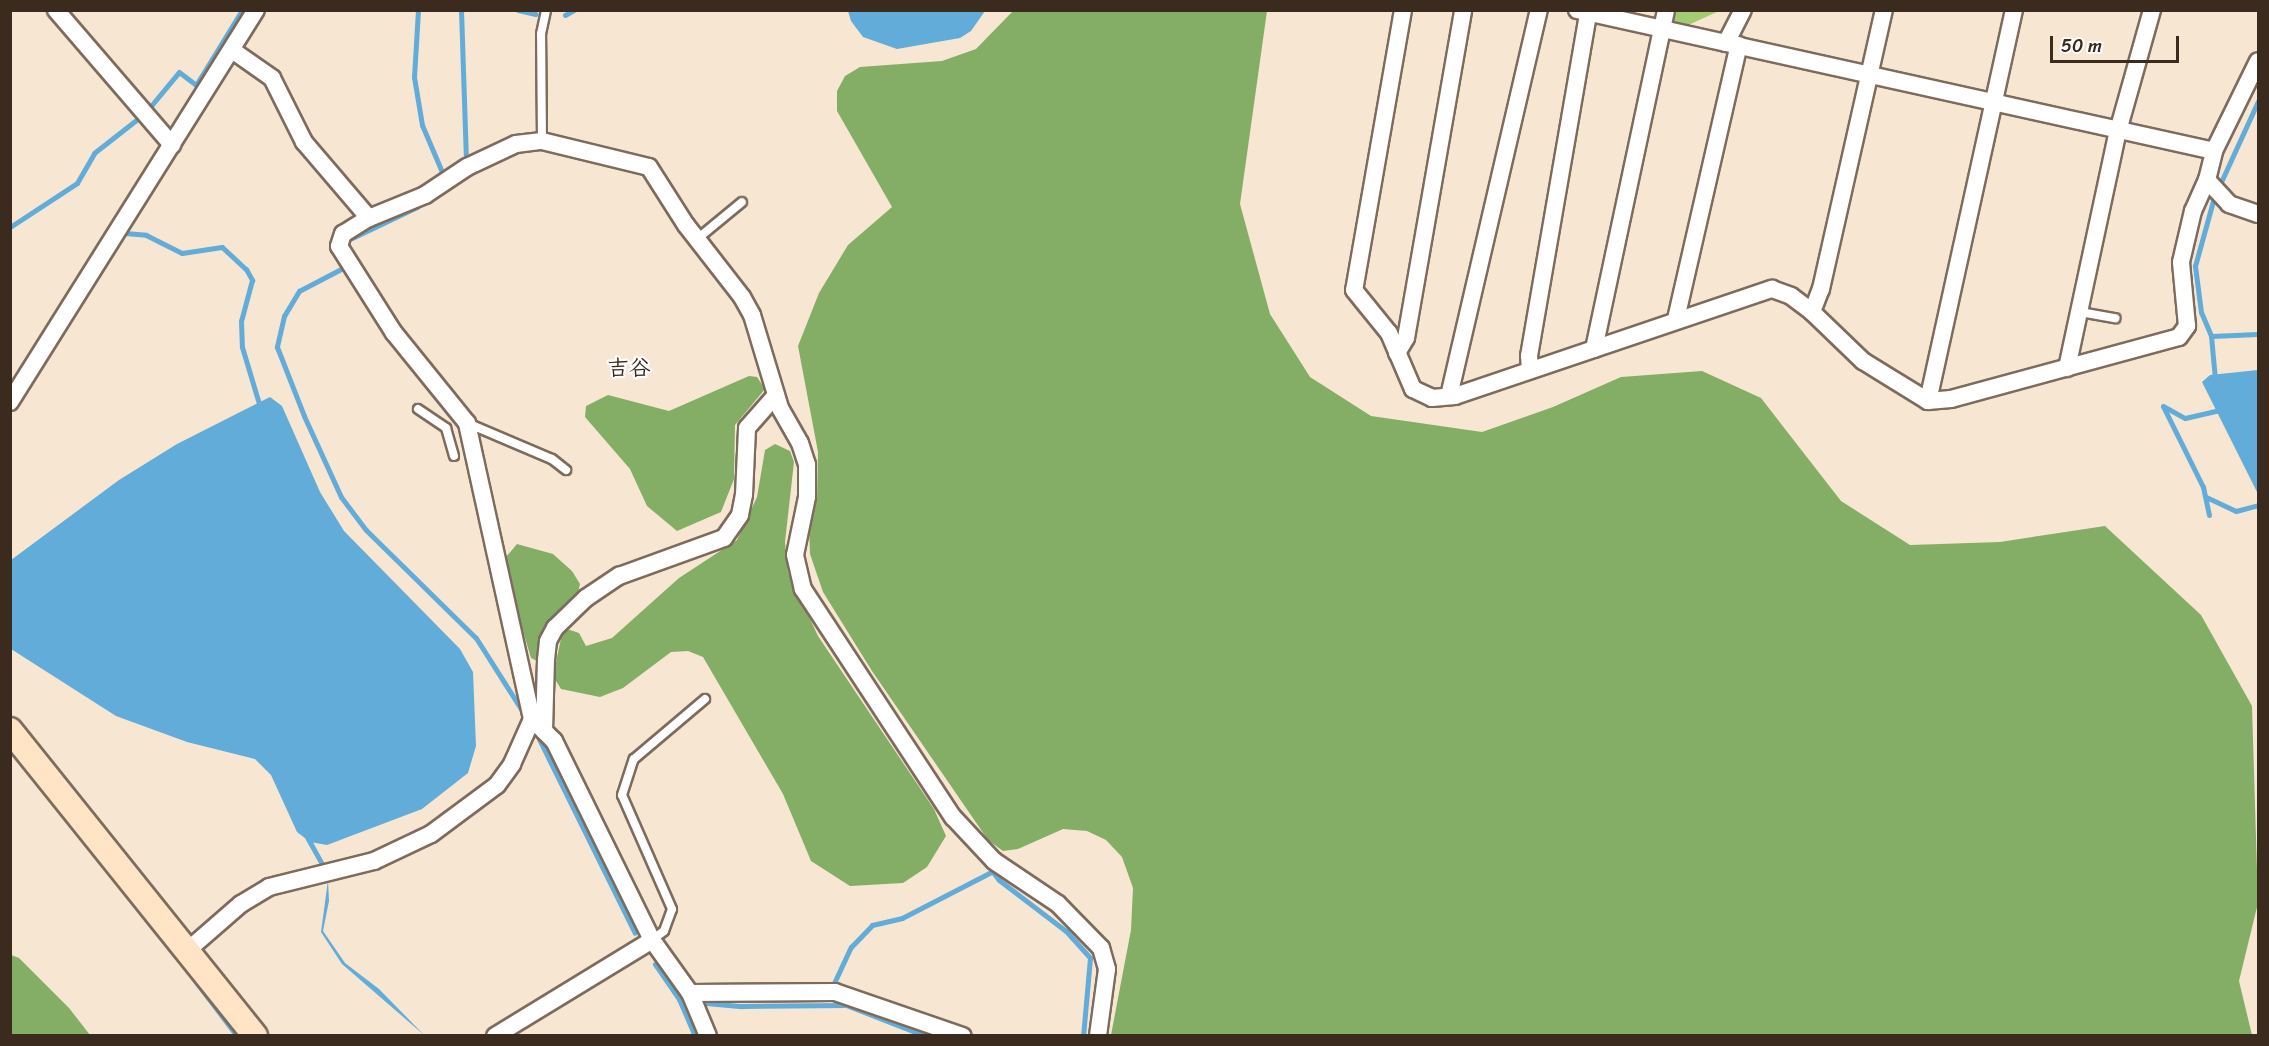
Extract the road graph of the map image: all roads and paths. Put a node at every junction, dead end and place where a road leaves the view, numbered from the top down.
1 (56, 10) edge
2 (256, 10) edge
3 (546, 10) edge
4 (1403, 10) edge
5 (1463, 10) edge
6 (1539, 10) edge
7 (1666, 10) edge
8 (1743, 10) edge
9 (1884, 10) edge
10 (2014, 10) edge
11 (2152, 10) edge
12 (1585, 11) edge
13 (1663, 30) junction
14 (1732, 44) junction
15 (232, 50) junction
16 (2259, 61) edge
17 (1867, 75) junction
18 (1994, 102) junction
19 (2118, 131) junction
20 (542, 141) junction
21 (172, 145) junction
22 (2214, 151) junction
23 (2208, 180) junction
24 (742, 202) dead end
25 (2259, 213) edge
26 (369, 218) junction
27 (697, 239) junction
28 (1812, 312) junction
29 (2080, 312) junction
30 (2115, 318) dead end
31 (1676, 319) junction
32 (1594, 349) junction
33 (1396, 352) junction
34 (2067, 368) junction
35 (1530, 370) junction
36 (776, 395) junction
37 (1449, 396) junction
38 (1928, 401) junction
39 (10, 402) edge
40 (418, 409) dead end
41 (464, 419) junction
42 (446, 428) junction
43 (454, 456) dead end
44 (566, 470) dead end
45 (705, 699) dead end
46 (538, 725) junction
47 (10, 730) edge
48 (652, 940) junction
49 (188, 950) junction
50 (690, 993) junction
51 (255, 1035) edge
52 (495, 1035) edge
53 (708, 1035) edge
54 (963, 1035) edge
55 (1098, 1035) edge

1 - 21 street
2 - 15 street
3 - 20 lane
4 - 33 street
5 - 33 street
6 - 37 street
7 - 13 street
8 - 14 street
9 - 17 street
10 - 18 street
11 - 19 street
12 - 13 street
12 - 35 street
13 - 14 street
13 - 32 street
14 - 17 street
14 - 31 street
15 - 21 street
15 - 26 street
16 - 22 street
17 - 18 street
17 - 28 street
18 - 19 street
18 - 38 street
19 - 22 street
19 - 29 street
20 - 26 street
20 - 27 street
21 - 39 street
22 - 23 street
23 - 25 street
23 - 34 street
24 - 27 lane
26 - 41 street
27 - 36 street
28 - 31 street
28 - 38 street
29 - 30 lane
29 - 34 street
31 - 32 street
32 - 35 street
33 - 37 street
34 - 38 street
35 - 37 street
36 - 46 street
36 - 55 street
40 - 42 lane
41 - 42 lane
41 - 44 lane
41 - 46 street
42 - 43 lane
45 - 48 lane
46 - 48 street
46 - 49 street
47 - 49 street
48 - 50 street
48 - 52 street
49 - 51 street
50 - 53 street
50 - 54 street

